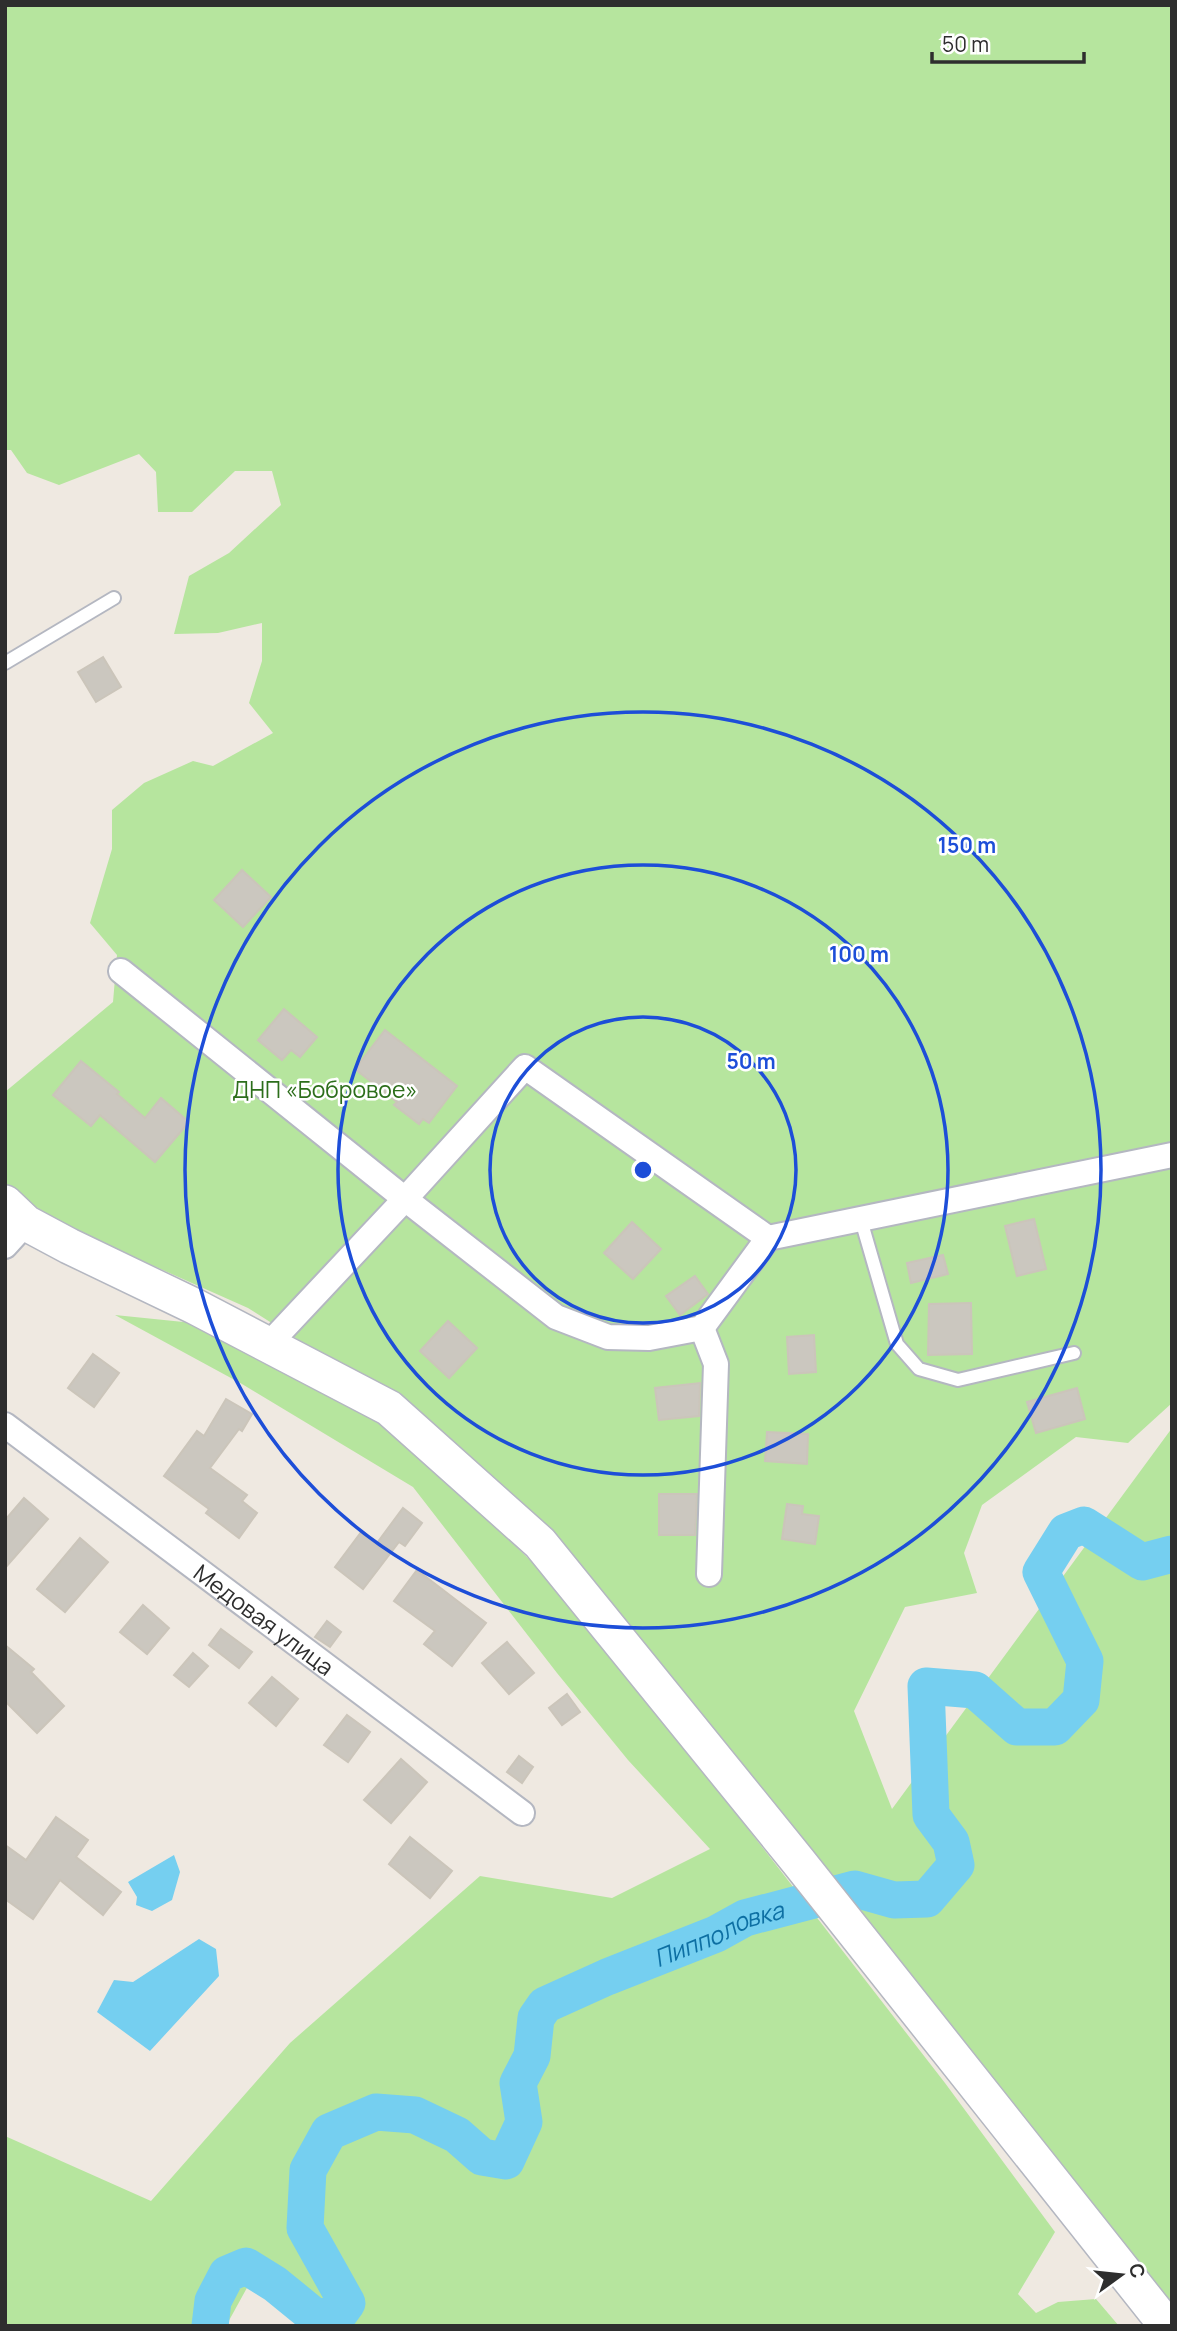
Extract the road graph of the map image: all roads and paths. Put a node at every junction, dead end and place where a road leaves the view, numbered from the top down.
1 (114, 598) dead end
2 (5, 663) edge
3 (121, 971) dead end
4 (1172, 1155) edge
5 (405, 1199) junction
6 (861, 1220) junction
7 (12, 1224) edge
8 (768, 1238) junction
9 (702, 1328) junction
10 (268, 1345) junction
11 (1074, 1353) dead end
12 (5, 1426) edge
13 (709, 1574) dead end
14 (522, 1813) dead end
15 (1167, 2326) edge

1 - 2 lane
3 - 5 street
4 - 6 street
5 - 8 street
5 - 9 street
5 - 10 street
6 - 8 street
6 - 11 lane
7 - 10 main road
8 - 9 street
9 - 13 street
10 - 15 main road
12 - 14 street, Медовая улица

